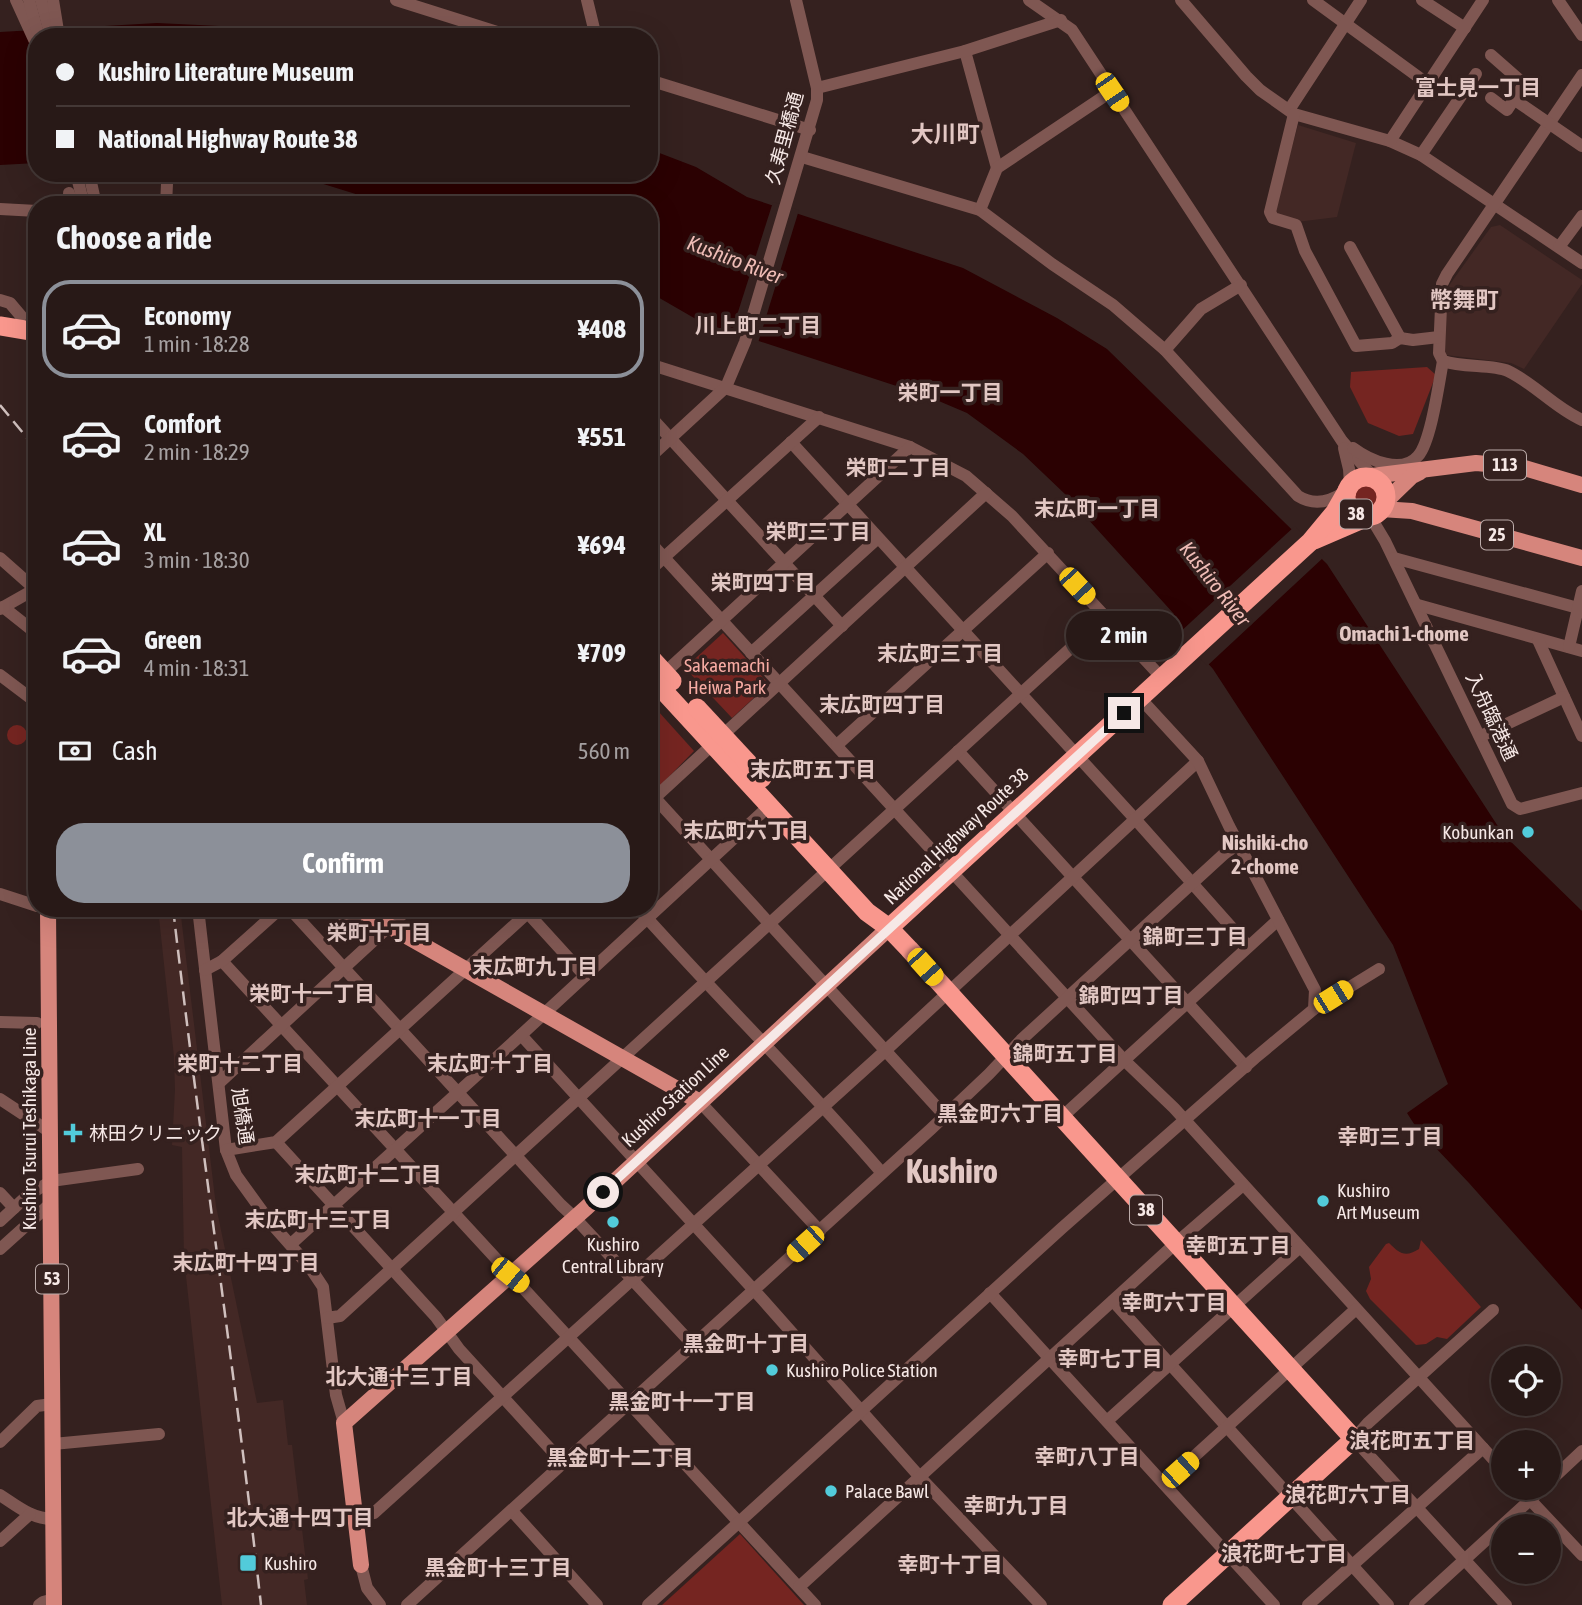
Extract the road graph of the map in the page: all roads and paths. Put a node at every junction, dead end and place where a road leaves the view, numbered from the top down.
1 (29, 0) edge
2 (41, 0) edge
3 (53, 0) edge
4 (396, 0) edge
5 (587, 0) edge
6 (796, 0) edge
7 (1029, 0) edge
8 (1181, 0) edge
9 (1313, 0) edge
10 (1361, 0) edge
11 (1422, 0) edge
12 (1483, 0) edge
13 (1558, 0) edge
14 (10, 1) edge
15 (39, 15) junction
16 (1578, 19) edge
17 (1060, 20) junction
18 (1346, 24) junction
19 (38, 28) edge
20 (39, 28) edge
21 (46, 28) edge
22 (51, 28) edge
23 (485, 28) edge
24 (594, 28) edge
25 (1465, 28) junction
26 (1582, 35) edge
27 (965, 51) junction
28 (1491, 55) dead end
29 (1476, 74) dead end
30 (1582, 75) edge
31 (658, 83) edge
32 (1429, 84) junction
33 (817, 88) junction
34 (1112, 92) junction
35 (1490, 98) dead end
36 (1515, 100) junction
37 (1291, 112) junction
38 (1549, 124) junction
39 (810, 130) junction
40 (1390, 141) junction
41 (1582, 146) edge
42 (1421, 155) junction
43 (802, 157) junction
44 (997, 169) junction
45 (167, 184) dead end
46 (166, 196) edge
47 (1495, 204) junction
48 (0, 209) edge
49 (28, 211) edge
50 (980, 211) junction
51 (1582, 216) edge
52 (1350, 247) dead end
53 (1559, 247) junction
54 (1582, 263) edge
55 (1241, 285) junction
56 (0, 300) edge
57 (0, 314) edge
58 (28, 316) edge
59 (28, 317) edge
60 (0, 326) edge
61 (28, 331) edge
62 (1439, 337) junction
63 (1399, 338) junction
64 (1165, 350) junction
65 (1443, 361) junction
66 (658, 367) edge
67 (726, 387) junction
68 (819, 417) junction
69 (1582, 420) edge
70 (658, 424) edge
71 (1333, 428) junction
72 (671, 438) junction
73 (1342, 441) junction
74 (791, 442) junction
75 (910, 447) junction
76 (658, 450) edge
77 (1425, 470) junction
78 (1582, 485) edge
79 (986, 493) junction
80 (1369, 498) junction
81 (726, 500) junction
82 (848, 505) junction
83 (1323, 521) junction
84 (878, 538) junction
85 (1385, 541) junction
86 (658, 551) edge
87 (1048, 553) junction
88 (0, 558) edge
89 (664, 558) junction
90 (1394, 558) junction
91 (1582, 558) edge
92 (658, 563) edge
93 (785, 563) junction
94 (905, 568) junction
95 (28, 581) edge
96 (28, 592) edge
97 (1582, 592) edge
98 (814, 596) junction
99 (2, 605) edge
100 (1418, 605) junction
101 (1578, 608) junction
102 (1105, 616) junction
103 (721, 620) junction
104 (842, 626) junction
105 (28, 627) edge
106 (962, 632) junction
107 (1538, 640) junction
108 (1569, 647) junction
109 (1582, 651) edge
110 (751, 653) junction
111 (0, 675) edge
112 (658, 675) edge
113 (1162, 678) junction
114 (658, 683) edge
115 (779, 683) junction
116 (1020, 694) junction
117 (28, 696) edge
118 (1564, 697) junction
119 (1140, 698) junction
120 (1480, 736) junction
121 (1582, 736) edge
122 (718, 739) junction
123 (837, 745) junction
124 (958, 751) junction
125 (1077, 755) junction
126 (1198, 761) junction
127 (1582, 793) edge
128 (658, 795) edge
129 (769, 806) junction
130 (658, 807) edge
131 (896, 809) junction
132 (1014, 814) junction
133 (1136, 820) junction
134 (1238, 844) junction
135 (710, 860) junction
136 (832, 865) junction
137 (950, 871) junction
138 (1074, 877) junction
139 (1192, 883) junction
140 (6, 896) edge
141 (28, 903) edge
142 (658, 909) edge
143 (46, 917) edge
144 (199, 917) edge
145 (271, 917) edge
146 (297, 917) edge
147 (370, 917) edge
148 (521, 917) edge
149 (534, 917) edge
150 (648, 919) joint
151 (1278, 920) junction
152 (393, 922) edge
153 (769, 923) junction
154 (889, 928) junction
155 (1010, 935) junction
156 (1130, 939) junction
157 (1248, 946) junction
158 (222, 961) junction
159 (344, 968) junction
160 (466, 968) junction
161 (1379, 969) dead end
162 (205, 970) junction
163 (585, 976) junction
164 (706, 982) junction
165 (826, 986) junction
166 (948, 992) junction
167 (1067, 998) junction
168 (1188, 1002) junction
169 (1314, 1009) junction
170 (544, 1014) junction
171 (0, 1022) edge
172 (37, 1023) dead end
173 (281, 1024) junction
174 (400, 1029) junction
175 (521, 1035) junction
176 (764, 1043) junction
177 (885, 1051) junction
178 (622, 1057) junction
179 (1005, 1057) junction
180 (1124, 1060) junction
181 (1246, 1067) junction
182 (219, 1083) junction
183 (337, 1086) junction
184 (457, 1093) junction
185 (578, 1098) junction
186 (0, 1099) edge
187 (701, 1101) junction
188 (822, 1106) junction
189 (945, 1116) junction
190 (1062, 1117) junction
191 (1186, 1121) junction
192 (50, 1132) junction
193 (276, 1142) junction
194 (226, 1150) junction
195 (395, 1150) junction
196 (515, 1155) junction
197 (636, 1161) junction
198 (759, 1164) junction
199 (138, 1169) dead end
200 (882, 1174) junction
201 (1118, 1178) junction
202 (51, 1181) junction
203 (1243, 1185) junction
204 (0, 1194) edge
205 (50, 1205) junction
206 (334, 1205) junction
207 (13, 1208) junction
208 (452, 1212) junction
209 (575, 1218) junction
210 (0, 1221) edge
211 (693, 1224) junction
212 (820, 1231) junction
213 (1176, 1243) junction
214 (291, 1244) junction
215 (1300, 1247) junction
216 (0, 1250) edge
217 (391, 1269) junction
218 (510, 1275) junction
219 (632, 1279) junction
220 (754, 1290) junction
221 (990, 1293) junction
222 (1113, 1301) junction
223 (1234, 1306) junction
224 (1356, 1309) junction
225 (1493, 1310) dead end
226 (327, 1318) junction
227 (446, 1332) junction
228 (569, 1336) junction
229 (693, 1345) junction
230 (1050, 1358) junction
231 (1170, 1364) junction
232 (1291, 1369) junction
233 (1419, 1377) junction
234 (501, 1396) junction
235 (629, 1402) junction
236 (52, 1404) junction
237 (861, 1410) junction
238 (1107, 1422) junction
239 (344, 1423) junction
240 (1227, 1427) junction
241 (159, 1434) dead end
242 (1354, 1439) junction
243 (0, 1442) edge
244 (52, 1444) junction
245 (1483, 1448) junction
246 (1582, 1451) edge
247 (1491, 1457) edge
248 (563, 1463) junction
249 (1561, 1471) edge
250 (919, 1476) junction
251 (1164, 1484) junction
252 (0, 1495) edge
253 (1291, 1496) junction
254 (1531, 1500) joint
255 (1416, 1506) junction
256 (512, 1511) junction
257 (30, 1514) junction
258 (356, 1516) junction
259 (53, 1519) junction
260 (739, 1522) junction
261 (0, 1541) edge
262 (1228, 1553) junction
263 (1582, 1555) edge
264 (1465, 1560) junction
265 (1353, 1564) junction
266 (361, 1565) joint
267 (799, 1587) junction
268 (49, 1603) edge
269 (380, 1605) edge
270 (407, 1605) edge
271 (597, 1605) edge
272 (648, 1605) edge
273 (815, 1605) edge
274 (1041, 1605) edge
275 (1172, 1605) edge
276 (1274, 1605) edge
277 (1308, 1605) edge
278 (1388, 1605) edge
279 (1415, 1605) edge
280 (1506, 1605) edge

1 - 15 street
2 - 15 street
3 - 15 street
4 - 23 street
5 - 24 street
6 - 33 street, 久寿里橋通
7 - 17 street
8 - 37 street
9 - 18 street
10 - 18 street
11 - 25 street
12 - 25 street
13 - 16 street
14 - 15 street
15 - 19 street
15 - 20 street
15 - 21 street
15 - 22 street
16 - 26 street
17 - 27 street
17 - 34 street
18 - 32 street
18 - 37 street
25 - 32 street
27 - 33 street
27 - 44 street
28 - 36 street
29 - 42 street
30 - 38 street
31 - 39 street
32 - 40 street
33 - 39 street, 久寿里橋通
34 - 44 street
34 - 55 street
35 - 36 street
36 - 38 street
37 - 40 street
37 - 63 street
38 - 41 street
38 - 47 street
39 - 43 street, 久寿里橋通
40 - 42 street
42 - 47 street
43 - 50 street
43 - 67 street, 久寿里橋通
44 - 50 street
45 - 46 street
47 - 53 street
47 - 62 street
48 - 49 street
50 - 64 street
51 - 53 street
52 - 63 street
53 - 54 street
55 - 64 street
55 - 71 street
56 - 58 street
57 - 59 highway
60 - 61 highway
62 - 63 street
62 - 65 street
64 - 83 street
65 - 69 street
65 - 71 street
66 - 67 street
67 - 68 street
67 - 72 street
68 - 74 street
68 - 75 street
70 - 72 street
71 - 73 street
72 - 76 street
72 - 81 street
73 - 80 street
73 - 80 street, 入舟臨港通
74 - 81 street
74 - 82 street
75 - 79 street
75 - 82 street
77 - 78 main road, 113
77 - 80 main road, 113
77 - 80 main road, 113
79 - 87 street
79 - 94 street
80 - 83 highway, National Highway Route 38 / 38
80 - 83 highway, National Highway Route 38 / 38
80 - 85 street, 入舟臨港通
80 - 91 main road, 25
81 - 89 street
81 - 93 street
82 - 84 street
82 - 93 street
83 - 85 street
83 - 113 highway, National Highway Route 38 / 38
84 - 94 street
84 - 98 street
85 - 90 street, 入舟臨港通
86 - 89 street
87 - 102 street
87 - 106 street
88 - 95 street
89 - 92 street
89 - 103 street
90 - 100 street, 入舟臨港通
90 - 101 street
93 - 98 street
93 - 103 street
94 - 104 street
94 - 106 street
96 - 99 street
97 - 101 street
98 - 104 street
98 - 110 street
99 - 105 street
100 - 107 street
100 - 120 street, 入舟臨港通
101 - 108 street
102 - 113 street
102 - 116 street
103 - 110 street
103 - 112 street
104 - 115 street
106 - 116 street
106 - 123 street
107 - 108 street
107 - 118 street
108 - 109 street
110 - 115 street
111 - 117 street
113 - 119 highway, National Highway Route 38 / 38
114 - 122 highway
115 - 122 street
115 - 123 street
116 - 124 street
116 - 125 street
118 - 120 street
118 - 121 street
119 - 125 highway, National Highway Route 38 / 38
119 - 126 street
120 - 127 street, 入舟臨港通
122 - 128 street
122 - 129 highway
122 - 136 highway
123 - 131 street
124 - 131 street
124 - 132 street
125 - 132 highway, National Highway Route 38 / 38
125 - 133 street
126 - 133 street
126 - 134 street
129 - 135 street
129 - 136 highway
130 - 135 street
131 - 136 street
131 - 137 street
132 - 137 highway, National Highway Route 38 / 38
132 - 138 street
133 - 138 street
133 - 139 street
134 - 139 street
134 - 151 street
135 - 142 street
135 - 153 street
136 - 153 street
136 - 154 highway
137 - 154 highway, National Highway Route 38 / 38
137 - 155 street
138 - 155 street
138 - 156 street
139 - 156 street
139 - 157 street
140 - 141 street
143 - 192 main road, Kushiro Tsurui Teshikaga Line / 53
144 - 162 street, 旭橋通
145 - 158 street
146 - 159 street
147 - 152 street
148 - 160 street
149 - 163 street
150 - 163 street
150 - 164 street
151 - 157 street
151 - 169 street
152 - 159 street
152 - 160 main road
153 - 164 street
153 - 165 street
154 - 165 main road, Kushiro Station Line
154 - 166 highway, National Highway Route 38 / 38
155 - 166 street
155 - 167 street
156 - 167 street
156 - 168 street
157 - 168 street
158 - 162 street
158 - 173 street
159 - 173 street
159 - 174 street
160 - 170 main road
160 - 174 street
161 - 169 street
162 - 182 street, 旭橋通
163 - 170 street
164 - 176 street
164 - 178 street
165 - 176 main road, Kushiro Station Line
165 - 177 street
166 - 177 street
166 - 179 highway, National Highway Route 38 / 38
167 - 179 street
167 - 180 street
168 - 180 street
168 - 181 street
169 - 181 street
170 - 175 street
170 - 178 main road
171 - 172 street
173 - 182 street
173 - 183 street
174 - 183 street
174 - 184 street
175 - 184 street
175 - 185 street
176 - 187 main road, Kushiro Station Line
176 - 188 street
177 - 188 street
177 - 189 street
178 - 185 street
178 - 187 main road
179 - 189 street
179 - 190 highway, National Highway Route 38 / 38
180 - 190 street
180 - 191 street
181 - 191 street
182 - 194 street, 旭橋通
183 - 193 street
183 - 195 street
184 - 195 street
184 - 196 street
185 - 196 street
185 - 197 street
186 - 192 street
187 - 197 main road, Kushiro Station Line
187 - 198 street
188 - 198 street
188 - 200 street
189 - 200 street
190 - 201 highway, National Highway Route 38 / 38
191 - 201 street
191 - 203 street
192 - 202 main road, Kushiro Tsurui Teshikaga Line / 53
193 - 194 street
193 - 206 street
194 - 214 street, 旭橋通
195 - 206 street
195 - 208 street
196 - 208 street
196 - 209 street
197 - 209 main road, Kushiro Station Line
197 - 211 street
198 - 211 street
198 - 212 street
199 - 202 street
200 - 212 street
201 - 213 highway, National Highway Route 38 / 38
201 - 221 street
202 - 205 main road, Kushiro Tsurui Teshikaga Line / 53
202 - 207 street
203 - 213 street
203 - 215 street
204 - 207 street
205 - 216 street
205 - 236 main road, Kushiro Tsurui Teshikaga Line / 53
206 - 214 street
206 - 217 street
207 - 210 street
208 - 217 street
208 - 218 street
209 - 218 main road, Kushiro Station Line
209 - 219 street
211 - 219 street
211 - 220 street
212 - 220 street
213 - 222 street
213 - 223 highway, National Highway Route 38 / 38
214 - 226 street, 旭橋通
215 - 223 street
215 - 224 street
217 - 226 street
217 - 227 street
218 - 227 main road, Kushiro Station Line
218 - 228 street
219 - 228 street
219 - 229 street
220 - 229 street
220 - 237 street
221 - 230 street
221 - 237 street
222 - 230 street
222 - 231 street
223 - 231 street
223 - 232 highway, National Highway Route 38 / 38
224 - 232 street
224 - 233 street
225 - 233 street
226 - 239 street, 旭橋通
227 - 234 street
227 - 239 main road, Kushiro Station Line
228 - 234 street
228 - 235 street
229 - 235 street
230 - 238 street
230 - 250 street
231 - 238 street
231 - 240 street
232 - 240 street
232 - 242 highway, National Highway Route 38 / 38
233 - 242 street
233 - 245 street
234 - 248 street
234 - 258 street
235 - 248 street
235 - 260 street
236 - 243 street
236 - 244 main road, Kushiro Tsurui Teshikaga Line / 53
237 - 250 street
237 - 260 street
238 - 251 street
239 - 258 main road
240 - 251 street
240 - 253 street
241 - 244 street
242 - 253 highway
242 - 255 street
244 - 259 main road, Kushiro Tsurui Teshikaga Line / 53
245 - 247 street
245 - 255 street
246 - 249 street
248 - 256 street
250 - 267 street
250 - 274 street
251 - 262 street
252 - 257 street
253 - 262 highway
253 - 265 street
254 - 263 street
254 - 264 street
255 - 264 street
255 - 265 street
256 - 270 street
256 - 271 street
257 - 259 street
257 - 261 street
258 - 266 main road
259 - 268 main road, Kushiro Tsurui Teshikaga Line / 53
260 - 267 street
260 - 272 street
262 - 275 highway
262 - 276 street
264 - 279 street
264 - 280 street
265 - 277 street
265 - 278 street
266 - 269 street
267 - 273 street

